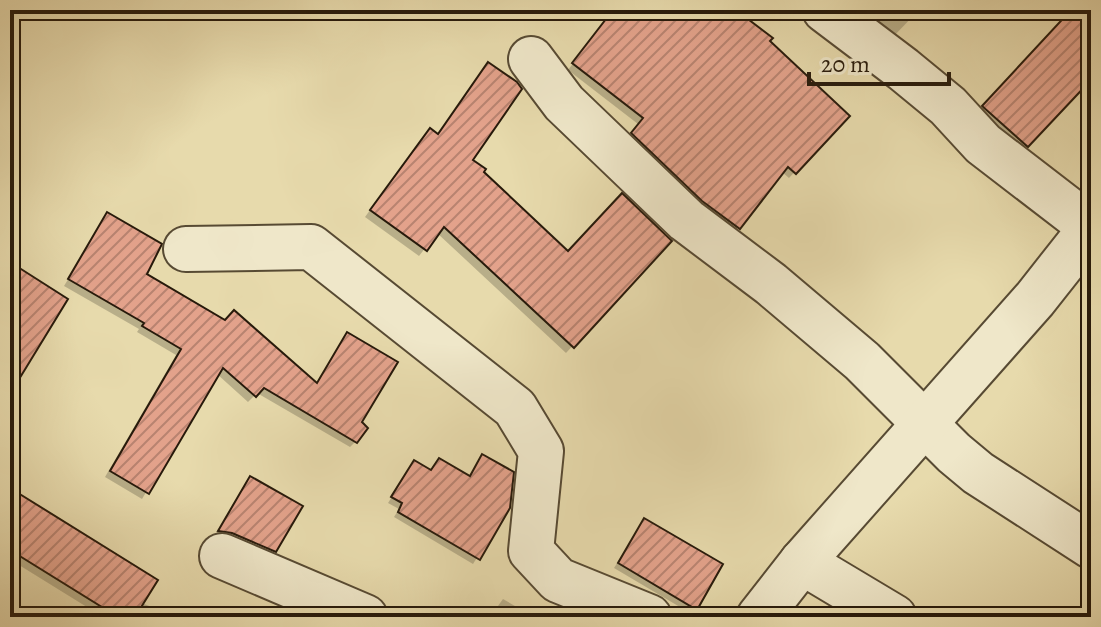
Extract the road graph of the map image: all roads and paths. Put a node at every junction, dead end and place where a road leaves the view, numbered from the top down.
1 (825, 10) edge
2 (531, 59) dead end
3 (1091, 227) edge
4 (186, 249) dead end
5 (926, 424) junction
6 (1091, 546) edge
7 (222, 556) dead end
8 (802, 562) junction
9 (365, 617) edge
10 (649, 617) edge
11 (759, 617) edge
12 (894, 617) edge

1 - 3 street
2 - 5 street
3 - 5 street
4 - 10 street
5 - 6 street
5 - 8 street
7 - 9 street
8 - 11 street
8 - 12 street

